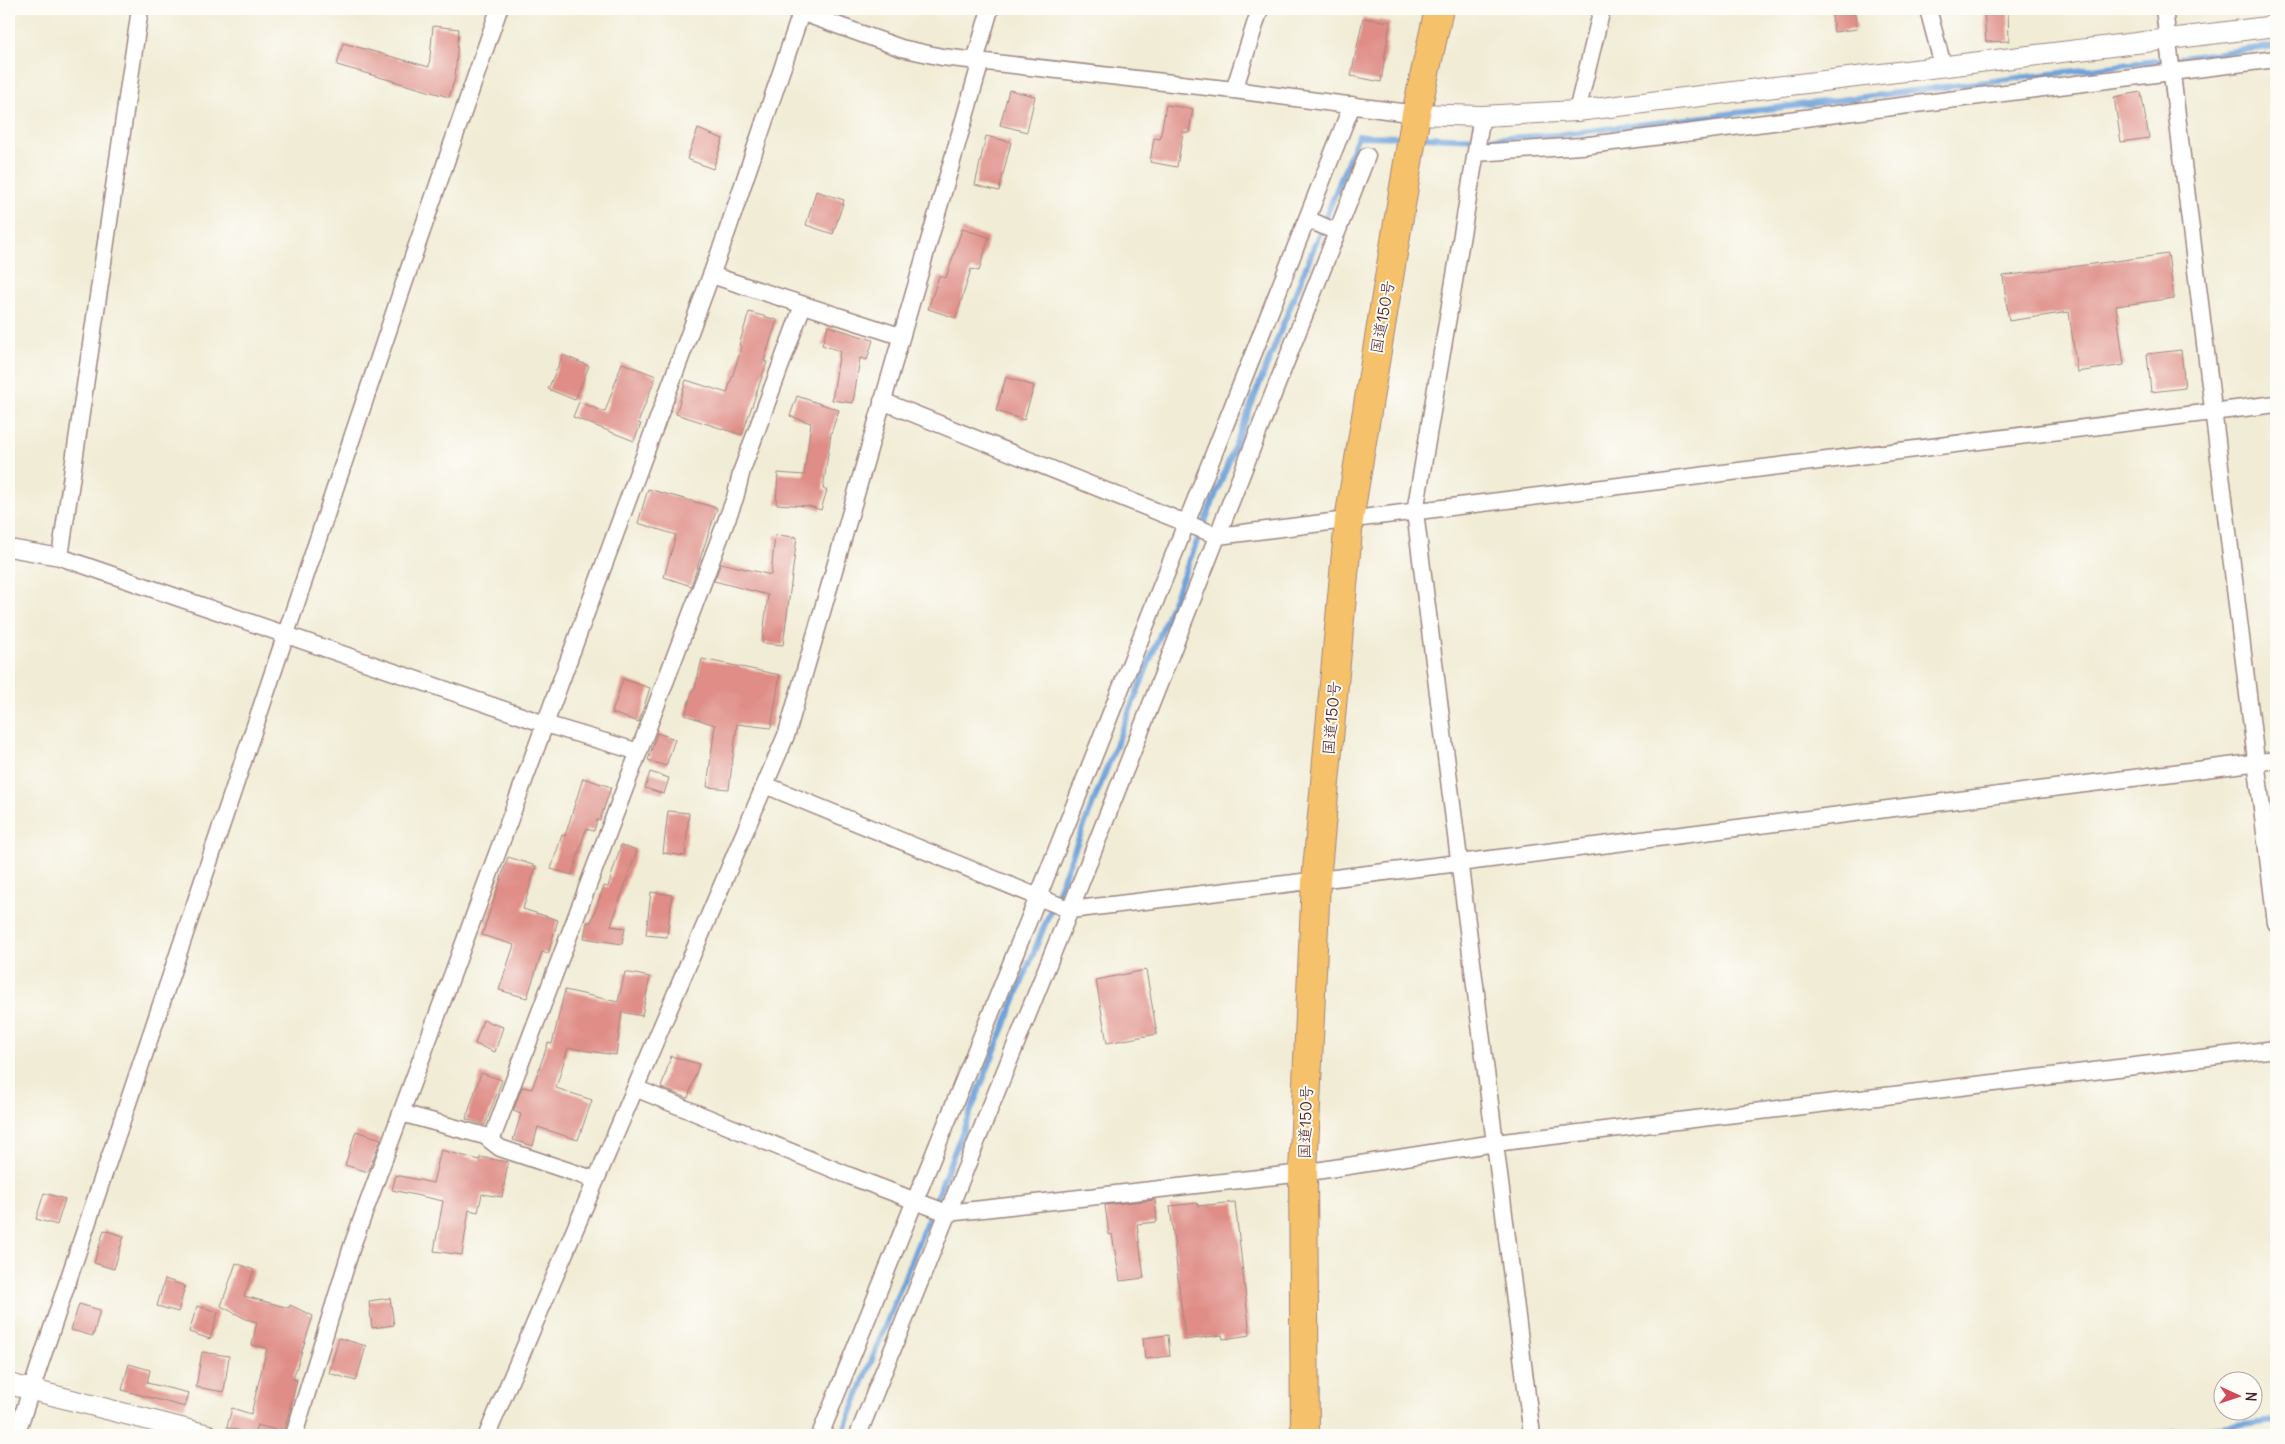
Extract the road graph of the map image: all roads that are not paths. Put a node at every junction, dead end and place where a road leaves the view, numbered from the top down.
1 (140, 9) edge
2 (499, 9) edge
3 (990, 9) edge
4 (1260, 9) edge
5 (1438, 9) edge
6 (1602, 9) edge
7 (1928, 9) edge
8 (2164, 9) edge
9 (793, 10) edge
10 (2276, 26) edge
11 (2170, 57) junction
12 (2276, 59) edge
13 (978, 61) junction
14 (1943, 66) junction
15 (1234, 90) junction
16 (1352, 105) junction
17 (1577, 111) junction
18 (1416, 114) junction
19 (1482, 116) junction
20 (1476, 154) junction
21 (1367, 156) dead end
22 (1307, 219) junction
23 (1337, 232) junction
24 (711, 275) junction
25 (803, 305) junction
26 (900, 336) junction
27 (882, 401) junction
28 (2276, 404) edge
29 (2213, 412) junction
30 (1414, 512) junction
31 (1349, 520) junction
32 (1186, 523) junction
33 (1218, 536) junction
34 (9, 548) edge
35 (60, 558) junction
36 (286, 636) junction
37 (545, 724) junction
38 (639, 752) junction
39 (2276, 760) edge
40 (2256, 762) junction
41 (764, 785) junction
42 (1459, 863) junction
43 (1316, 881) junction
44 (1038, 897) junction
45 (1070, 910) junction
46 (2276, 923) edge
47 (2276, 1049) edge
48 (636, 1088) junction
49 (401, 1113) junction
50 (491, 1141) junction
51 (1495, 1143) junction
52 (1303, 1174) junction
53 (596, 1180) junction
54 (915, 1200) junction
55 (947, 1213) junction
56 (9, 1384) edge
57 (30, 1390) junction
58 (16, 1435) edge
59 (208, 1435) edge
60 (294, 1435) edge
61 (487, 1435) edge
62 (820, 1435) edge
63 (858, 1435) edge
64 (1305, 1435) edge
65 (1532, 1435) edge

1 - 35 street
2 - 36 street
3 - 13 street
4 - 15 street
5 - 18 highway, 国道150号
6 - 17 street
7 - 14 street
8 - 11 street
9 - 13 street
9 - 24 street
10 - 11 street
11 - 12 street
11 - 14 street
11 - 20 street
11 - 29 street
13 - 15 street
13 - 26 street
14 - 17 street
15 - 16 street
16 - 18 street
16 - 22 street
17 - 19 street
18 - 19 street
18 - 31 highway, 国道150号
19 - 20 street
20 - 30 street
21 - 23 street
22 - 23 street
22 - 32 street
23 - 33 street
24 - 25 street
24 - 37 street
25 - 26 street
25 - 38 street
26 - 27 street
27 - 32 street
27 - 41 street
28 - 29 street
29 - 30 street
29 - 40 street
30 - 31 street
30 - 42 street
31 - 33 street
31 - 43 highway, 国道150号
32 - 33 street
32 - 44 street
33 - 45 street
34 - 35 street
35 - 36 street
36 - 37 street
36 - 57 street
37 - 38 street
37 - 49 street
38 - 50 street
39 - 40 street
40 - 42 street
40 - 46 street
41 - 44 street
41 - 48 street
42 - 43 street
42 - 51 street
43 - 45 street
43 - 52 highway, 国道150号
44 - 45 street
44 - 54 street
45 - 55 street
47 - 51 street
48 - 53 street
48 - 54 street
49 - 50 street
49 - 60 street
50 - 53 street
51 - 52 street
51 - 65 street
52 - 55 street
52 - 64 highway, 国道150号
53 - 61 street
54 - 55 street
54 - 62 street
55 - 63 street
56 - 57 street
57 - 58 street
57 - 59 street

